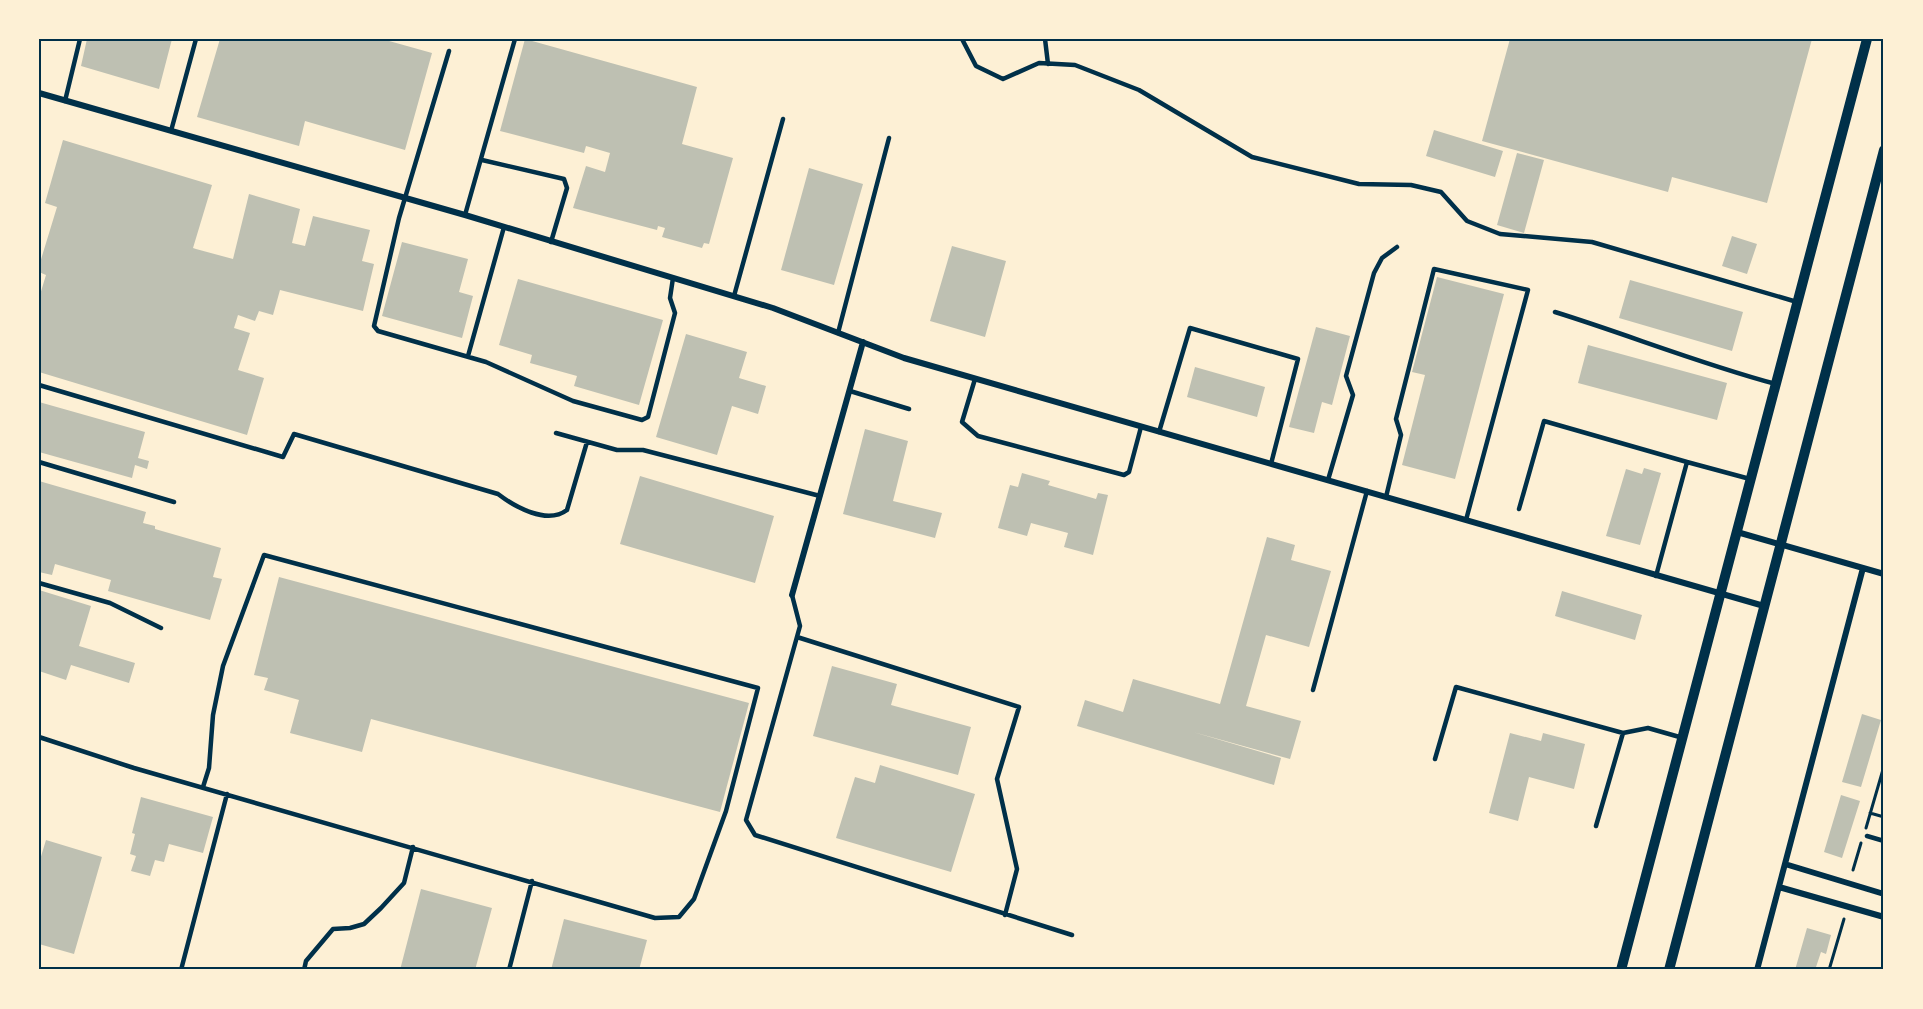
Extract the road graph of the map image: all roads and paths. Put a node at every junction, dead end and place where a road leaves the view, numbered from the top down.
1 (80, 39) edge
2 (196, 39) edge
3 (515, 39) edge
4 (962, 39) edge
5 (1045, 39) edge
6 (1867, 39) edge
7 (449, 51) dead end
8 (1048, 64) junction
9 (39, 93) edge
10 (65, 101) junction
11 (783, 119) dead end
12 (171, 132) junction
13 (889, 138) dead end
14 (1884, 150) edge
15 (482, 160) junction
16 (405, 198) junction
17 (465, 215) junction
18 (504, 227) junction
19 (551, 242) junction
20 (1397, 247) dead end
21 (673, 278) junction
22 (734, 296) junction
23 (1797, 302) junction
24 (1555, 312) dead end
25 (838, 333) junction
26 (864, 342) junction
27 (468, 356) junction
28 (975, 378) junction
29 (1776, 384) junction
30 (39, 385) edge
31 (850, 391) junction
32 (909, 409) dead end
33 (1141, 427) junction
34 (1159, 432) junction
35 (556, 433) dead end
36 (587, 442) junction
37 (39, 462) edge
38 (1687, 462) junction
39 (1271, 464) junction
40 (1751, 479) junction
41 (1328, 480) junction
42 (1367, 491) junction
43 (820, 496) junction
44 (1386, 497) junction
45 (174, 502) dead end
46 (1519, 509) dead end
47 (1466, 520) junction
48 (1737, 532) junction
49 (1780, 543) junction
50 (1863, 568) junction
51 (1884, 574) edge
52 (1656, 576) junction
53 (39, 583) edge
54 (1720, 594) junction
55 (792, 595) joint
56 (1764, 606) junction
57 (161, 628) dead end
58 (797, 637) junction
59 (1313, 690) dead end
60 (1623, 733) junction
61 (39, 736) edge
62 (1683, 738) junction
63 (1435, 759) dead end
64 (1884, 766) edge
65 (203, 787) junction
66 (227, 794) junction
67 (1870, 813) junction
68 (1884, 817) edge
69 (1596, 826) dead end
70 (1867, 836) dead end
71 (1884, 841) edge
72 (412, 847) junction
73 (1785, 864) junction
74 (1853, 870) dead end
75 (532, 881) junction
76 (1779, 887) junction
77 (1884, 894) edge
78 (1005, 915) junction
79 (1884, 917) edge
80 (1844, 919) dead end
81 (1072, 935) dead end
82 (181, 970) edge
83 (304, 970) edge
84 (509, 970) edge
85 (1621, 970) edge
86 (1669, 970) edge
87 (1757, 970) edge
88 (1829, 970) edge

1 - 10 lane
2 - 12 lane
3 - 15 lane
4 - 8 lane
5 - 8 lane
6 - 23 street
7 - 16 lane
8 - 23 lane
9 - 10 street
10 - 12 street
11 - 22 lane
12 - 16 street
13 - 25 lane
14 - 49 street
15 - 17 lane
15 - 19 lane
16 - 17 street
16 - 27 lane
17 - 18 street
18 - 19 street
18 - 27 lane
19 - 21 street
20 - 41 lane
21 - 22 street
21 - 27 lane
22 - 25 street
23 - 29 street
24 - 29 lane
25 - 26 street
26 - 28 street
26 - 31 street
28 - 33 street
28 - 33 lane
29 - 40 street
30 - 36 lane
31 - 32 lane
31 - 43 street
33 - 34 street
34 - 39 street
34 - 39 lane
35 - 36 lane
36 - 43 lane
37 - 45 lane
38 - 40 lane
38 - 46 lane
38 - 52 lane
39 - 41 street
40 - 48 street
41 - 42 street
42 - 44 street
42 - 59 lane
43 - 55 street
44 - 47 street
44 - 47 lane
47 - 52 street
48 - 49 street
48 - 54 street
49 - 50 street
49 - 56 street
50 - 51 street
50 - 73 street
52 - 54 street
53 - 57 lane
54 - 56 street
54 - 62 street
55 - 58 lane
56 - 86 street
58 - 78 lane
58 - 78 lane
60 - 62 lane
60 - 63 lane
60 - 69 lane
61 - 65 lane
62 - 85 street
64 - 67 path
65 - 66 lane
65 - 75 lane
66 - 72 lane
66 - 82 lane
67 - 68 path
67 - 74 path
70 - 71 lane
72 - 75 lane
72 - 83 lane
73 - 76 street
73 - 77 street
75 - 84 lane
76 - 79 street
76 - 87 street
78 - 81 lane
80 - 88 path

